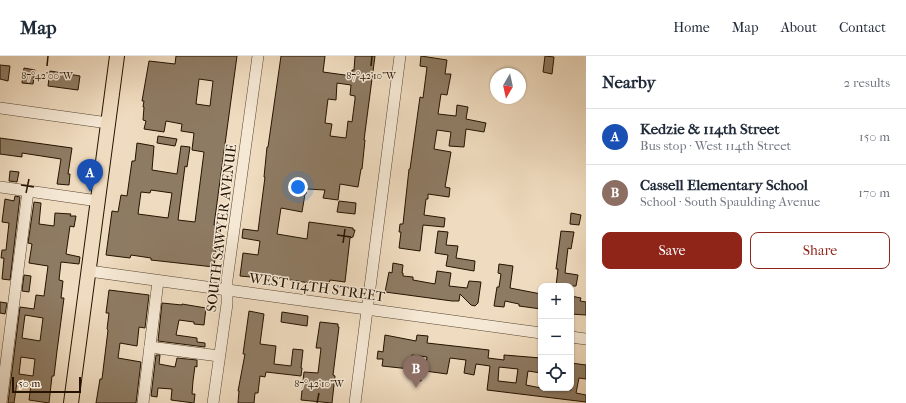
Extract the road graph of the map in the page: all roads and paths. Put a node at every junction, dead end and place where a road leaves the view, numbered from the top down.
1 (117, 56) edge
2 (258, 56) edge
3 (400, 56) edge
4 (0, 108) edge
5 (108, 123) junction
6 (0, 188) edge
7 (28, 192) junction
8 (98, 201) junction
9 (89, 271) junction
10 (158, 281) junction
11 (227, 291) junction
12 (367, 309) junction
13 (538, 333) edge
14 (574, 337) edge
15 (586, 339) edge
16 (150, 347) junction
17 (219, 356) junction
18 (1, 403) edge
19 (71, 403) edge
20 (143, 403) edge
21 (213, 403) edge
22 (355, 403) edge

1 - 5 main road
2 - 11 street, SOUTH SAWYER AVENUE
3 - 12 street
4 - 5 street
5 - 8 main road
6 - 7 street
7 - 8 street
7 - 18 street
8 - 9 main road
9 - 10 street, WEST 114TH STREET
9 - 19 main road
10 - 11 street, WEST 114TH STREET
10 - 16 street
11 - 12 street, WEST 114TH STREET
11 - 17 street, SOUTH SAWYER AVENUE
12 - 13 street, WEST 114TH STREET
12 - 22 street
14 - 15 street
16 - 17 street
16 - 20 street
17 - 21 street, SOUTH SAWYER AVENUE

